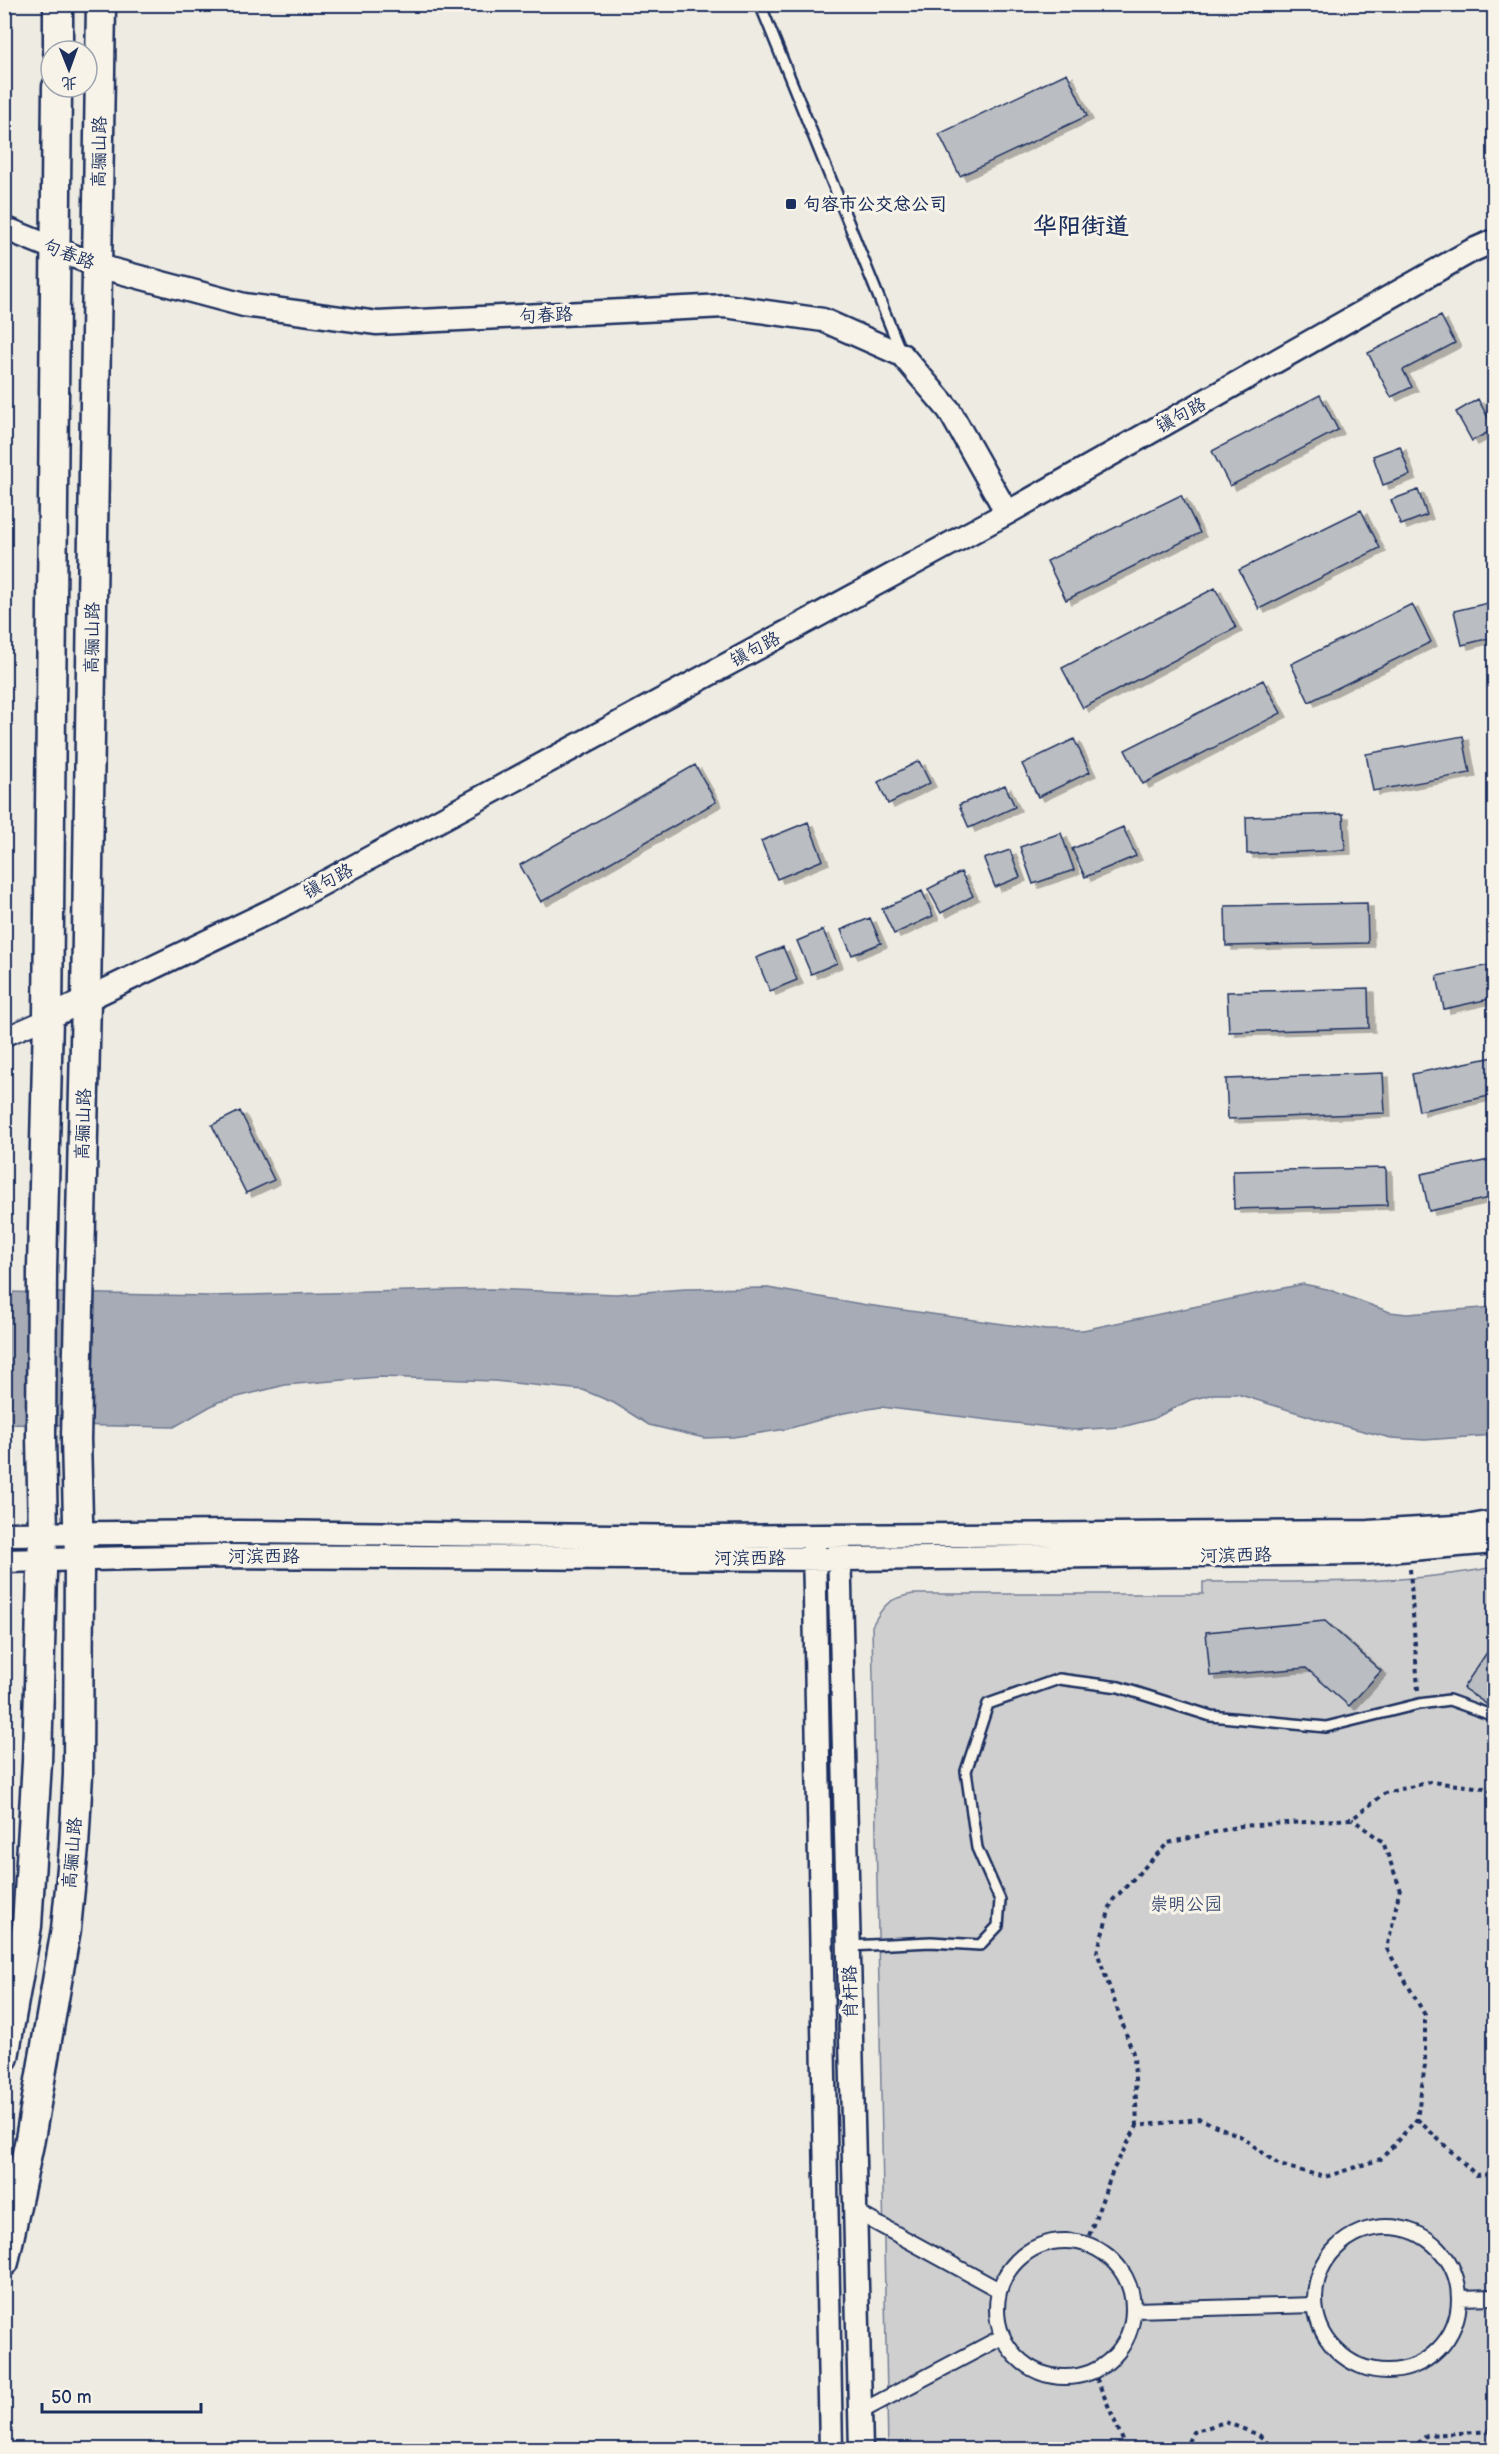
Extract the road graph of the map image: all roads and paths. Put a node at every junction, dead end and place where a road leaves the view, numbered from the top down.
1 (58, 4) edge
2 (101, 4) edge
3 (760, 4) edge
4 (58, 39) edge
5 (57, 99) edge
6 (4, 228) edge
7 (1494, 241) edge
8 (55, 249) junction
9 (98, 266) junction
10 (902, 355) junction
11 (1007, 513) junction
12 (86, 1000) junction
13 (48, 1018) junction
14 (4, 1037) edge
15 (1494, 1522) edge
16 (4, 1534) edge
17 (814, 1535) junction
18 (839, 1535) junction
19 (1494, 1542) edge
20 (43, 1546) junction
21 (79, 1546) junction
22 (1408, 1550) junction
23 (814, 1559) junction
24 (840, 1559) junction
25 (4, 1561) edge
26 (1419, 1704) junction
27 (1494, 1716) edge
28 (1494, 1792) edge
29 (1352, 1819) junction
30 (849, 1946) junction
31 (4, 2057) edge
32 (1417, 2120) junction
33 (1137, 2126) junction
34 (1494, 2174) edge
35 (855, 2212) junction
36 (1086, 2244) junction
37 (4, 2262) edge
38 (999, 2290) junction
39 (1494, 2297) edge
40 (1459, 2298) junction
41 (1315, 2305) junction
42 (1134, 2310) junction
43 (1002, 2337) junction
44 (1094, 2370) junction
45 (860, 2412) junction
46 (1494, 2431) edge
47 (831, 2450) edge
48 (861, 2450) edge
49 (1127, 2450) edge
50 (1184, 2450) edge
51 (1275, 2450) edge
52 (1411, 2450) edge

1 - 4 main road
2 - 9 main road, 高骊山路
3 - 10 lane
5 - 8 main road, 高骊山路
6 - 8 street, 句春路
7 - 11 street, 镇句路
8 - 9 street, 句春路
8 - 13 main road, 高骊山路
9 - 10 street, 句春路
9 - 12 main road, 高骊山路
10 - 11 street, 句春路
11 - 12 street, 镇句路
12 - 13 street, 镇句路
12 - 21 main road, 高骊山路
13 - 14 street, 镇句路
13 - 20 main road, 高骊山路
15 - 18 street, 河滨西路
16 - 20 street, 河滨西路
17 - 18 street, 河滨西路
17 - 21 street, 河滨西路
17 - 23 street, 肖杆路
18 - 24 street, 肖杆路
19 - 22 street, 河滨西路
20 - 21 street, 河滨西路
20 - 25 street, 河滨西路
20 - 31 main road
21 - 23 street, 河滨西路
21 - 37 main road, 高骊山路
22 - 24 street, 河滨西路
22 - 26 path
23 - 24 street, 河滨西路
23 - 47 street, 肖杆路
24 - 30 street, 肖杆路
26 - 27 lane
26 - 30 lane
28 - 29 path
29 - 32 path
29 - 33 path
30 - 35 street, 肖杆路
32 - 33 path
32 - 34 path
33 - 36 path
35 - 38 street
35 - 45 street, 肖杆路
36 - 38 street
36 - 42 street
38 - 43 street
39 - 40 street
40 - 41 street
40 - 41 street
41 - 42 street
42 - 44 street
43 - 44 street
43 - 45 street
44 - 49 path
45 - 48 street, 肖杆路
46 - 52 path
50 - 51 path

